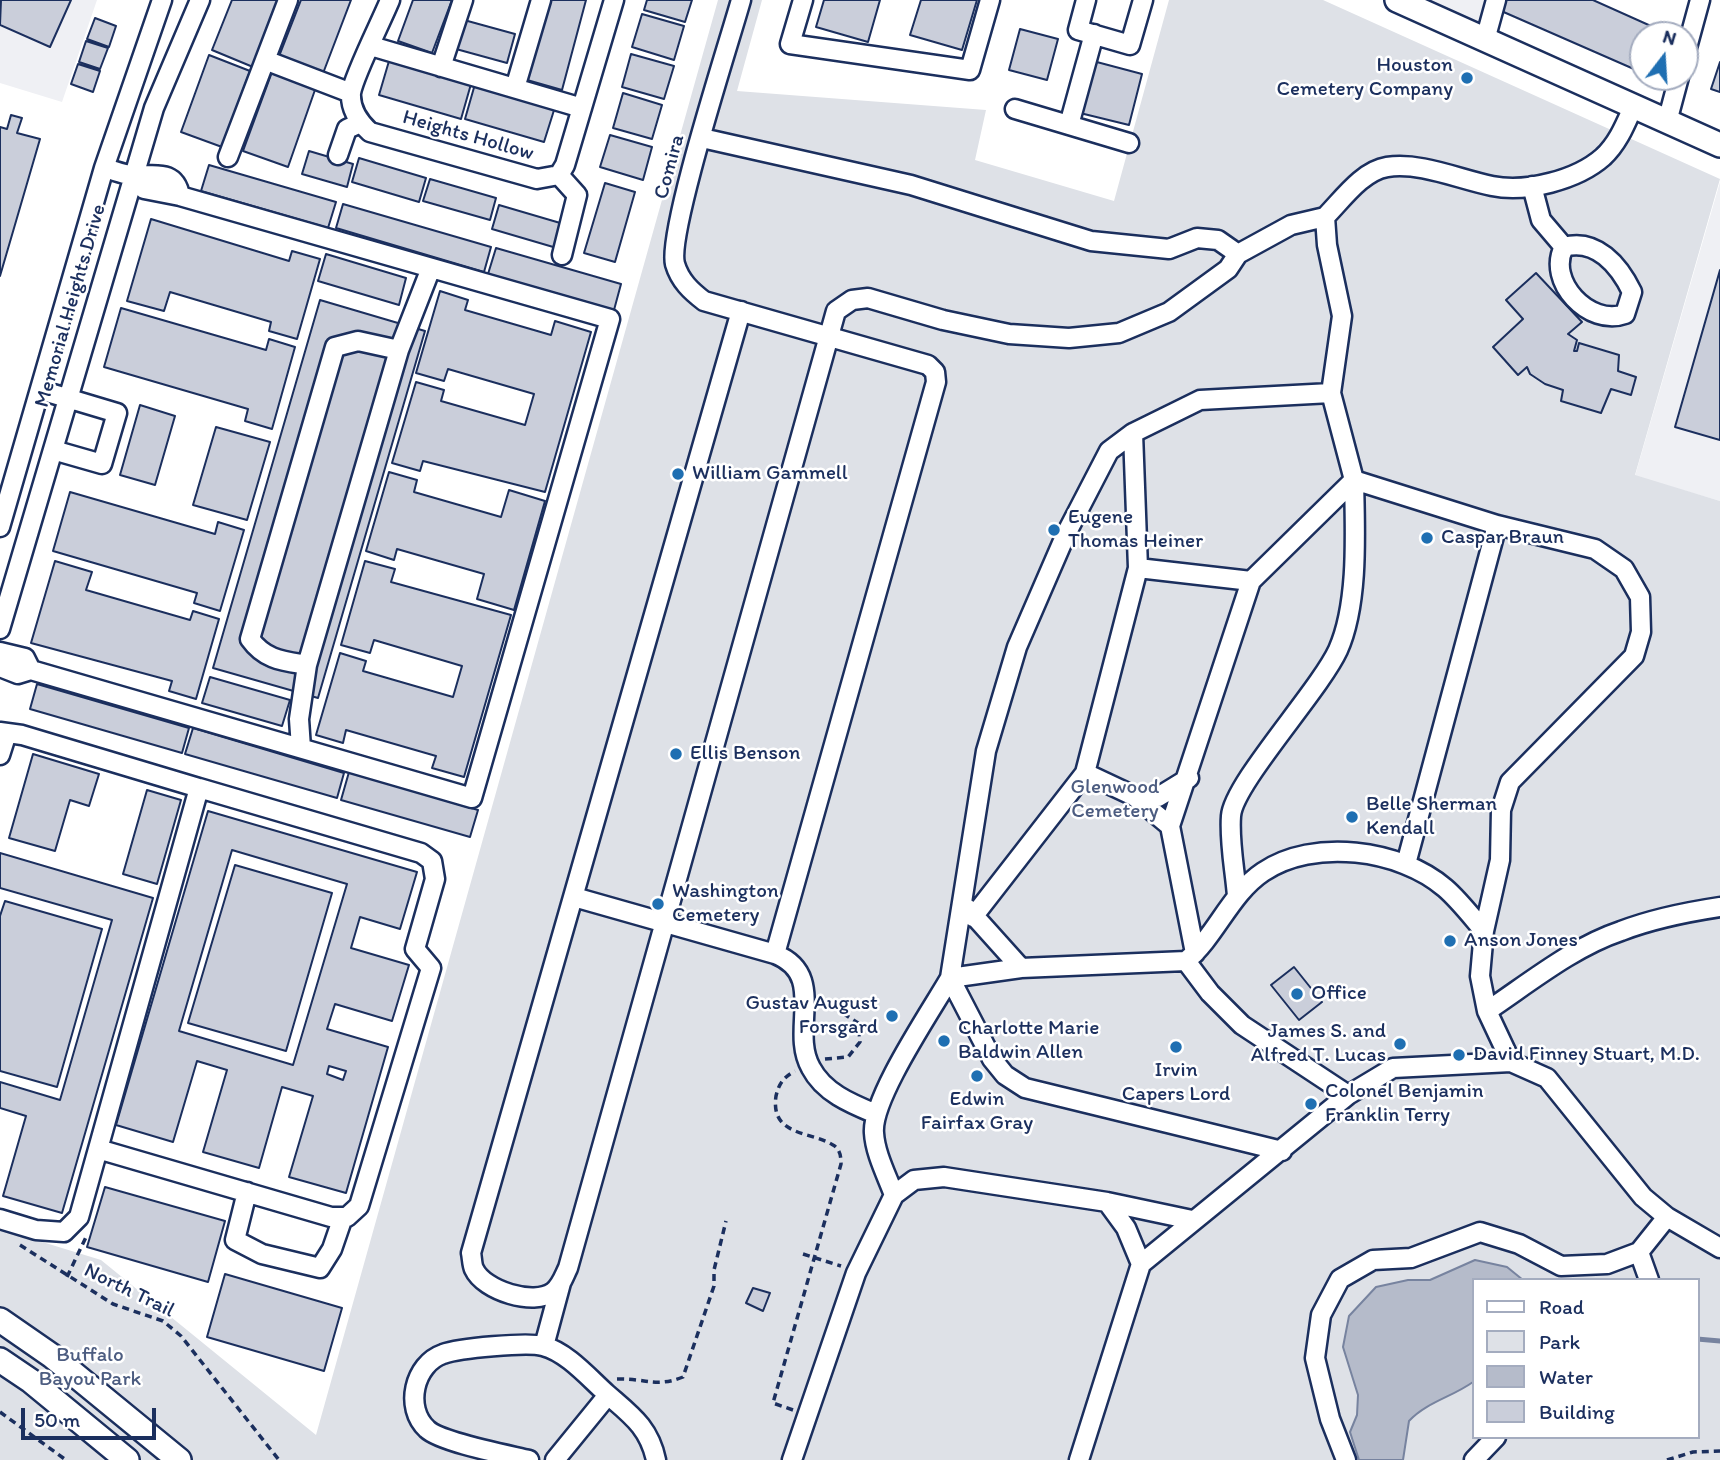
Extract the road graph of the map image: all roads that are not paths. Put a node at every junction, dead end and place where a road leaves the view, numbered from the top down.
1 (162, 0) edge
2 (200, 0) edge
3 (288, 0) edge
4 (390, 0) edge
5 (463, 0) edge
6 (541, 0) edge
7 (614, 0) edge
8 (741, 0) edge
9 (803, 0) edge
10 (990, 0) edge
11 (1086, 0) edge
12 (1143, 0) edge
13 (1397, 0) edge
14 (1496, 0) edge
15 (1699, 0) edge
16 (1694, 21) edge
17 (1094, 34) junction
18 (1485, 40) junction
19 (371, 46) junction
20 (265, 60) junction
21 (441, 66) junction
22 (516, 88) junction
23 (1675, 91) edge
24 (351, 93) junction
25 (1633, 107) junction
26 (582, 108) junction
27 (1015, 109) dead end
28 (1667, 122) junction
29 (360, 123) junction
30 (1069, 125) junction
31 (702, 138) junction
32 (1129, 143) dead end
33 (1720, 145) edge
34 (338, 155) dead end
35 (228, 157) dead end
36 (104, 168) junction
37 (559, 175) junction
38 (133, 176) junction
39 (1532, 186) junction
40 (1325, 217) junction
41 (1564, 247) junction
42 (1238, 254) junction
43 (562, 255) dead end
44 (431, 268) junction
45 (741, 311) junction
46 (828, 335) junction
47 (399, 350) junction
48 (40, 390) junction
49 (1331, 393) junction
50 (68, 398) junction
51 (1133, 433) junction
52 (53, 450) junction
53 (1354, 480) junction
54 (1497, 525) junction
55 (0, 527) edge
56 (1138, 568) junction
57 (1251, 580) junction
58 (0, 629) edge
59 (0, 652) edge
60 (307, 665) junction
61 (0, 667) edge
62 (31, 670) junction
63 (4, 732) edge
64 (301, 748) junction
65 (0, 755) edge
66 (1085, 773) junction
67 (1189, 778) junction
68 (199, 788) junction
69 (1134, 796) junction
70 (1170, 826) junction
71 (1406, 864) junction
72 (1237, 896) junction
73 (573, 897) junction
74 (963, 900) junction
75 (1720, 907) edge
76 (973, 916) junction
77 (665, 922) junction
78 (1485, 931) junction
79 (775, 954) junction
80 (1191, 957) junction
81 (1021, 968) junction
82 (950, 978) junction
83 (1488, 1011) junction
84 (1511, 1062) junction
85 (1348, 1095) junction
86 (876, 1114) junction
87 (98, 1149) junction
88 (1282, 1151) junction
89 (247, 1192) junction
90 (894, 1195) junction
91 (1107, 1202) junction
92 (343, 1217) junction
93 (1667, 1217) junction
94 (0, 1220) edge
95 (1192, 1220) junction
96 (1720, 1248) edge
97 (1639, 1252) junction
98 (1141, 1264) junction
99 (1648, 1278) edge
100 (561, 1283) junction
101 (0, 1320) edge
102 (544, 1346) junction
103 (0, 1360) edge
104 (604, 1392) junction
105 (1494, 1439) edge
106 (127, 1460) edge
107 (179, 1460) edge
108 (529, 1460) edge
109 (555, 1460) edge
110 (656, 1460) edge
111 (792, 1460) edge
112 (1079, 1460) edge
113 (1346, 1460) edge
114 (1474, 1460) edge

1 - 36 street, Memorial Heights Drive
2 - 38 street, Memorial Heights Drive
3 - 20 street
4 - 19 street
5 - 21 street
6 - 22 street
7 - 26 street, Heights Hollow
8 - 31 street, Comira
9 - 10 street
11 - 17 street
12 - 17 street
13 - 18 main road
14 - 18 street
15 - 16 street
17 - 30 street
18 - 25 main road
19 - 21 street
19 - 24 street
20 - 24 street
20 - 35 street
21 - 22 street
22 - 26 street
23 - 28 street
24 - 29 street
25 - 28 main road
25 - 39 street
26 - 37 street, Heights Hollow
27 - 30 street
28 - 33 main road
29 - 34 street
29 - 37 street, Heights Hollow
30 - 32 street
31 - 42 street
31 - 45 street, Comira
36 - 38 street
36 - 48 street, Memorial Heights Drive
37 - 43 street
38 - 44 street
38 - 50 street, Memorial Heights Drive
39 - 40 street
39 - 41 street
40 - 42 street
40 - 49 street
41 - 41 street
42 - 46 street
44 - 47 street
44 - 64 street
45 - 46 street, Comira
45 - 73 street
46 - 77 street
46 - 79 street, Comira
47 - 60 street
47 - 60 street
48 - 50 street
48 - 55 street, Memorial Heights Drive
49 - 51 street
49 - 53 street
50 - 52 street, Memorial Heights Drive
50 - 52 street
51 - 56 street
51 - 74 street
52 - 58 street, Memorial Heights Drive
53 - 54 street
53 - 57 street
53 - 72 street
54 - 71 street
54 - 78 street
56 - 57 street
56 - 66 street
57 - 67 street
59 - 62 street
60 - 64 street
61 - 62 street
62 - 64 street
63 - 65 street
63 - 68 street
66 - 69 street
66 - 76 street
67 - 69 street
67 - 70 street
68 - 87 street
68 - 92 street
69 - 70 street
70 - 80 street
71 - 72 street
71 - 78 street
72 - 80 street
73 - 77 street
73 - 100 street
74 - 76 street
74 - 82 street
75 - 83 street
76 - 81 street
77 - 79 street
77 - 100 street
78 - 83 street
79 - 86 street
80 - 81 street
80 - 85 street
81 - 82 street
82 - 86 street
82 - 88 street
83 - 84 street
84 - 85 street
84 - 93 street
85 - 88 street
86 - 90 street
87 - 89 street
87 - 94 street
88 - 95 street
89 - 92 street
89 - 92 street
90 - 91 street
90 - 111 street
91 - 95 street
91 - 98 street
93 - 96 street
93 - 97 street
95 - 98 street
97 - 99 street
97 - 113 street
98 - 112 street
100 - 102 street
101 - 107 main road
102 - 104 street
102 - 108 street
103 - 106 main road
104 - 109 street
104 - 110 street
105 - 114 street

